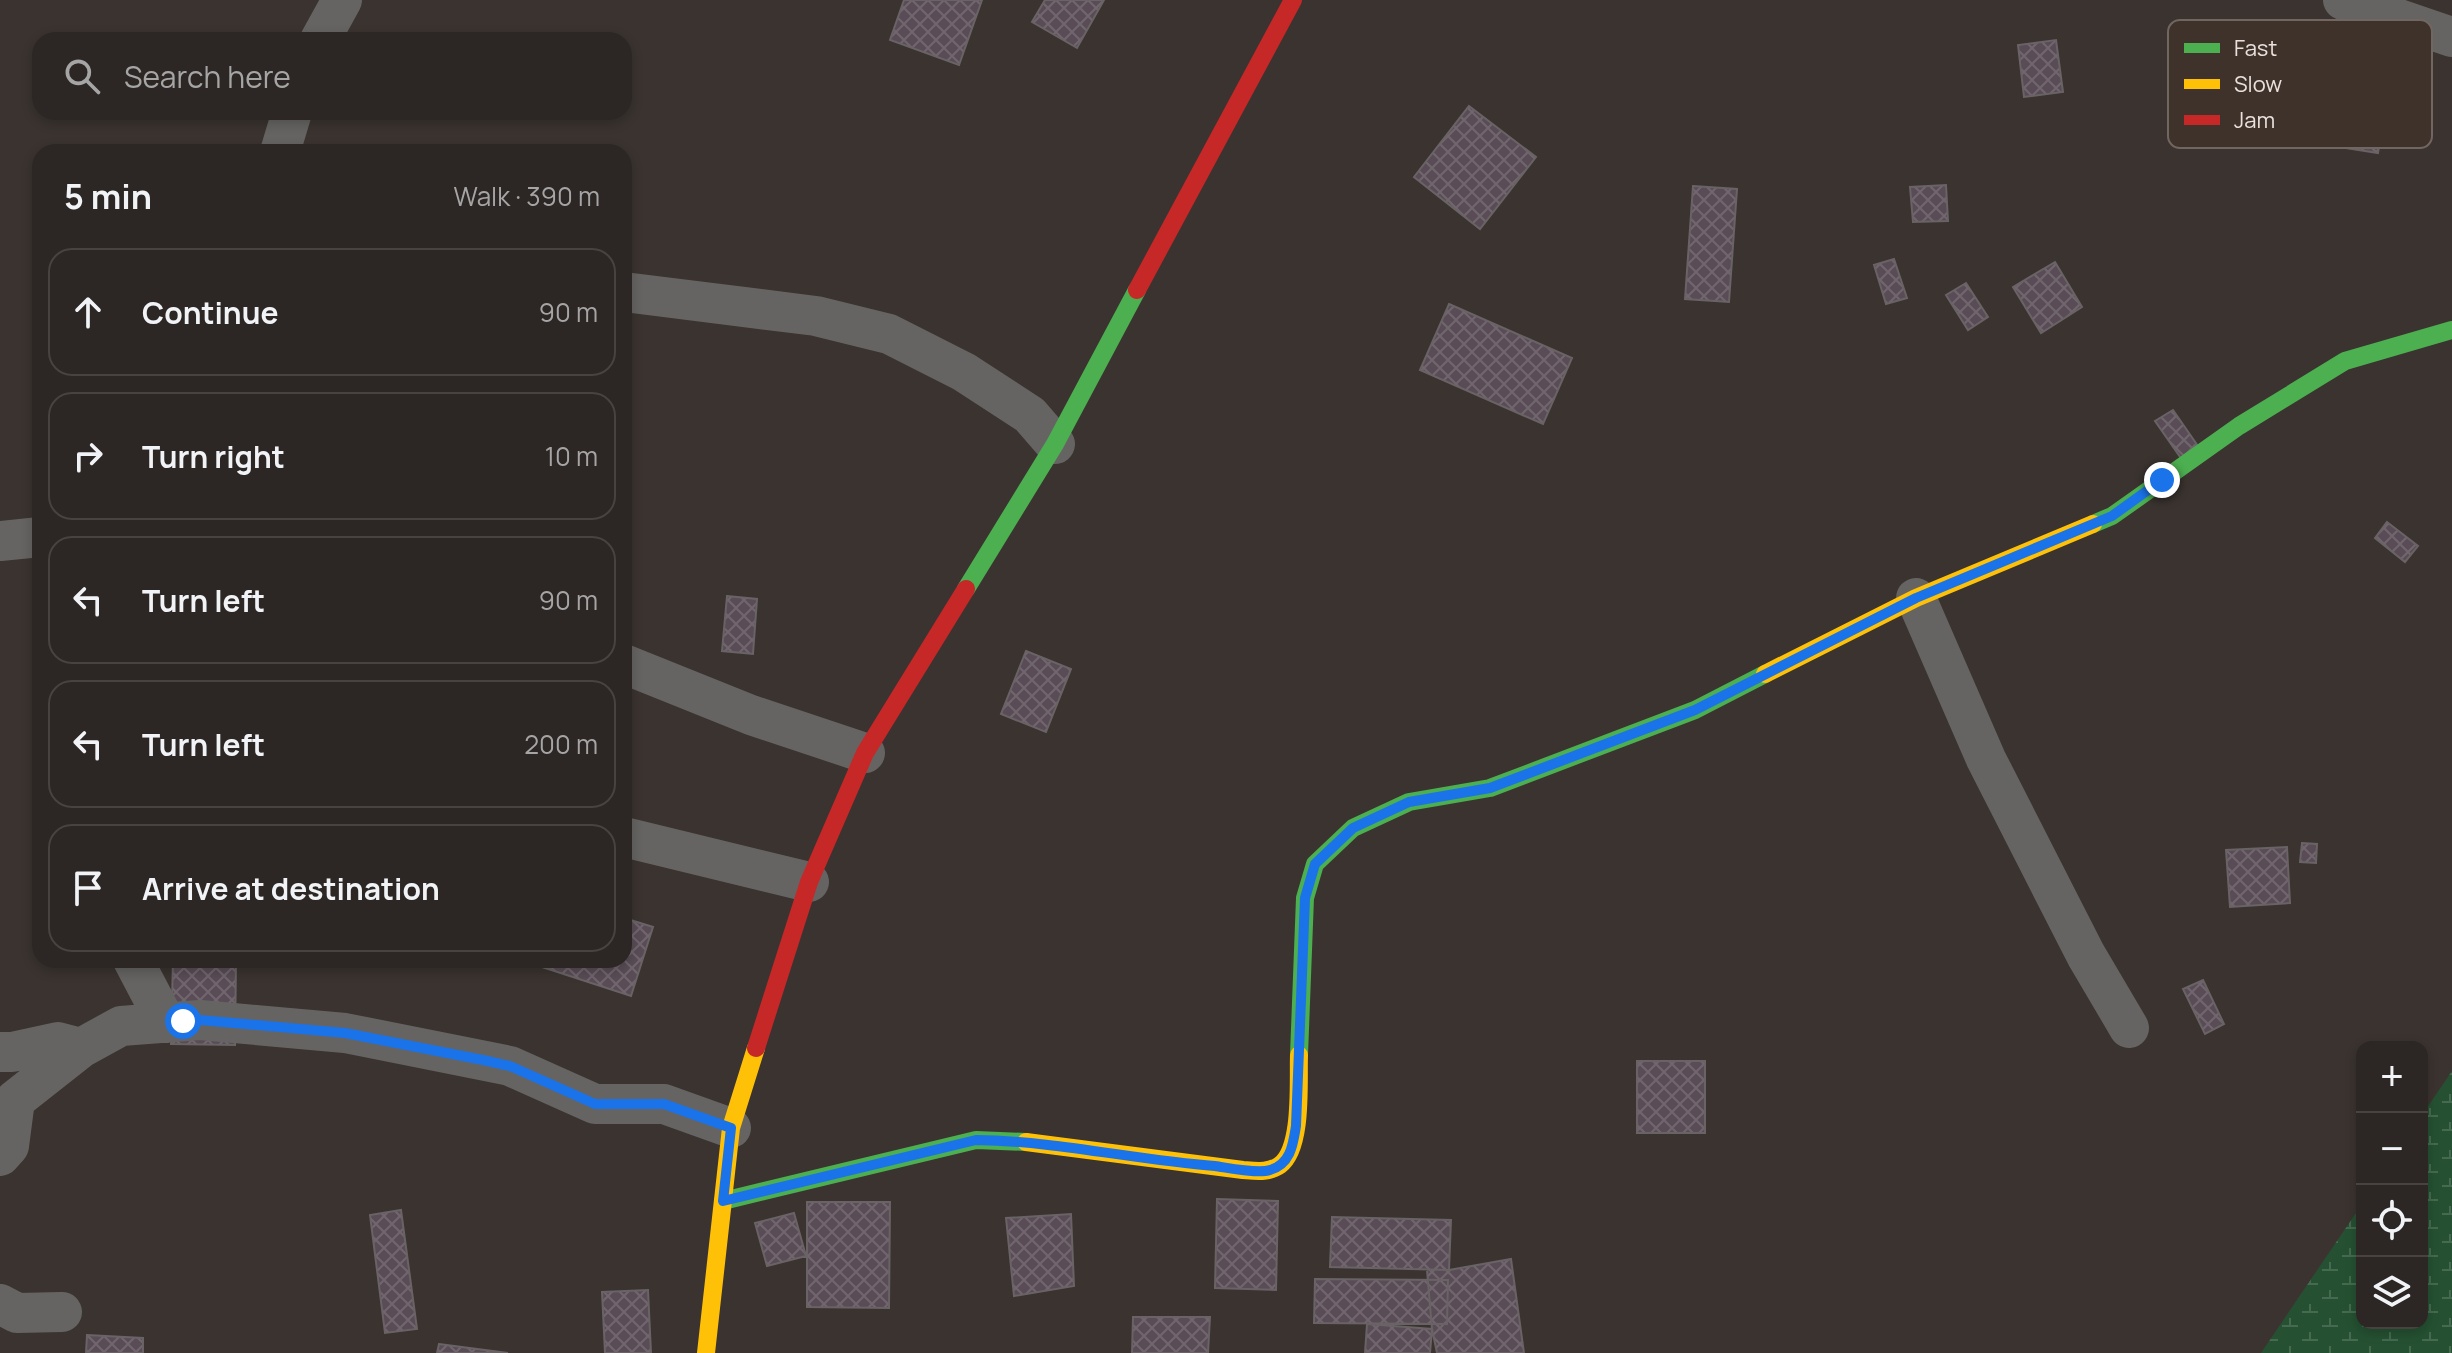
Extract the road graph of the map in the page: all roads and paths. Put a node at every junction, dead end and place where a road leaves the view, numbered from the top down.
1 (342, 0) edge
2 (1293, 0) edge
3 (2343, 0) edge
4 (2402, 20) edge
5 (2432, 30) edge
6 (324, 32) edge
7 (2452, 37) edge
8 (290, 120) edge
9 (282, 144) edge
10 (632, 293) edge
11 (2452, 330) edge
12 (1055, 444) junction
13 (32, 538) edge
14 (0, 541) edge
15 (1916, 598) junction
16 (632, 667) edge
17 (865, 753) junction
18 (632, 839) edge
19 (809, 882) junction
20 (137, 968) edge
21 (166, 1023) junction
22 (2129, 1028) dead end
23 (81, 1048) junction
24 (0, 1052) edge
25 (731, 1128) junction
26 (0, 1156) edge
27 (723, 1201) junction
28 (0, 1304) edge
29 (62, 1312) dead end
30 (706, 1353) edge

1 - 6 street
2 - 12 street
3 - 4 street
5 - 7 street
8 - 9 street
10 - 12 street
11 - 15 street
12 - 17 street
13 - 14 street
15 - 22 street
15 - 27 street
16 - 17 street
17 - 19 street
18 - 19 street
19 - 25 street
20 - 21 street
21 - 23 street
21 - 25 street
23 - 24 street
23 - 26 street
25 - 27 street
27 - 30 street
28 - 29 street

